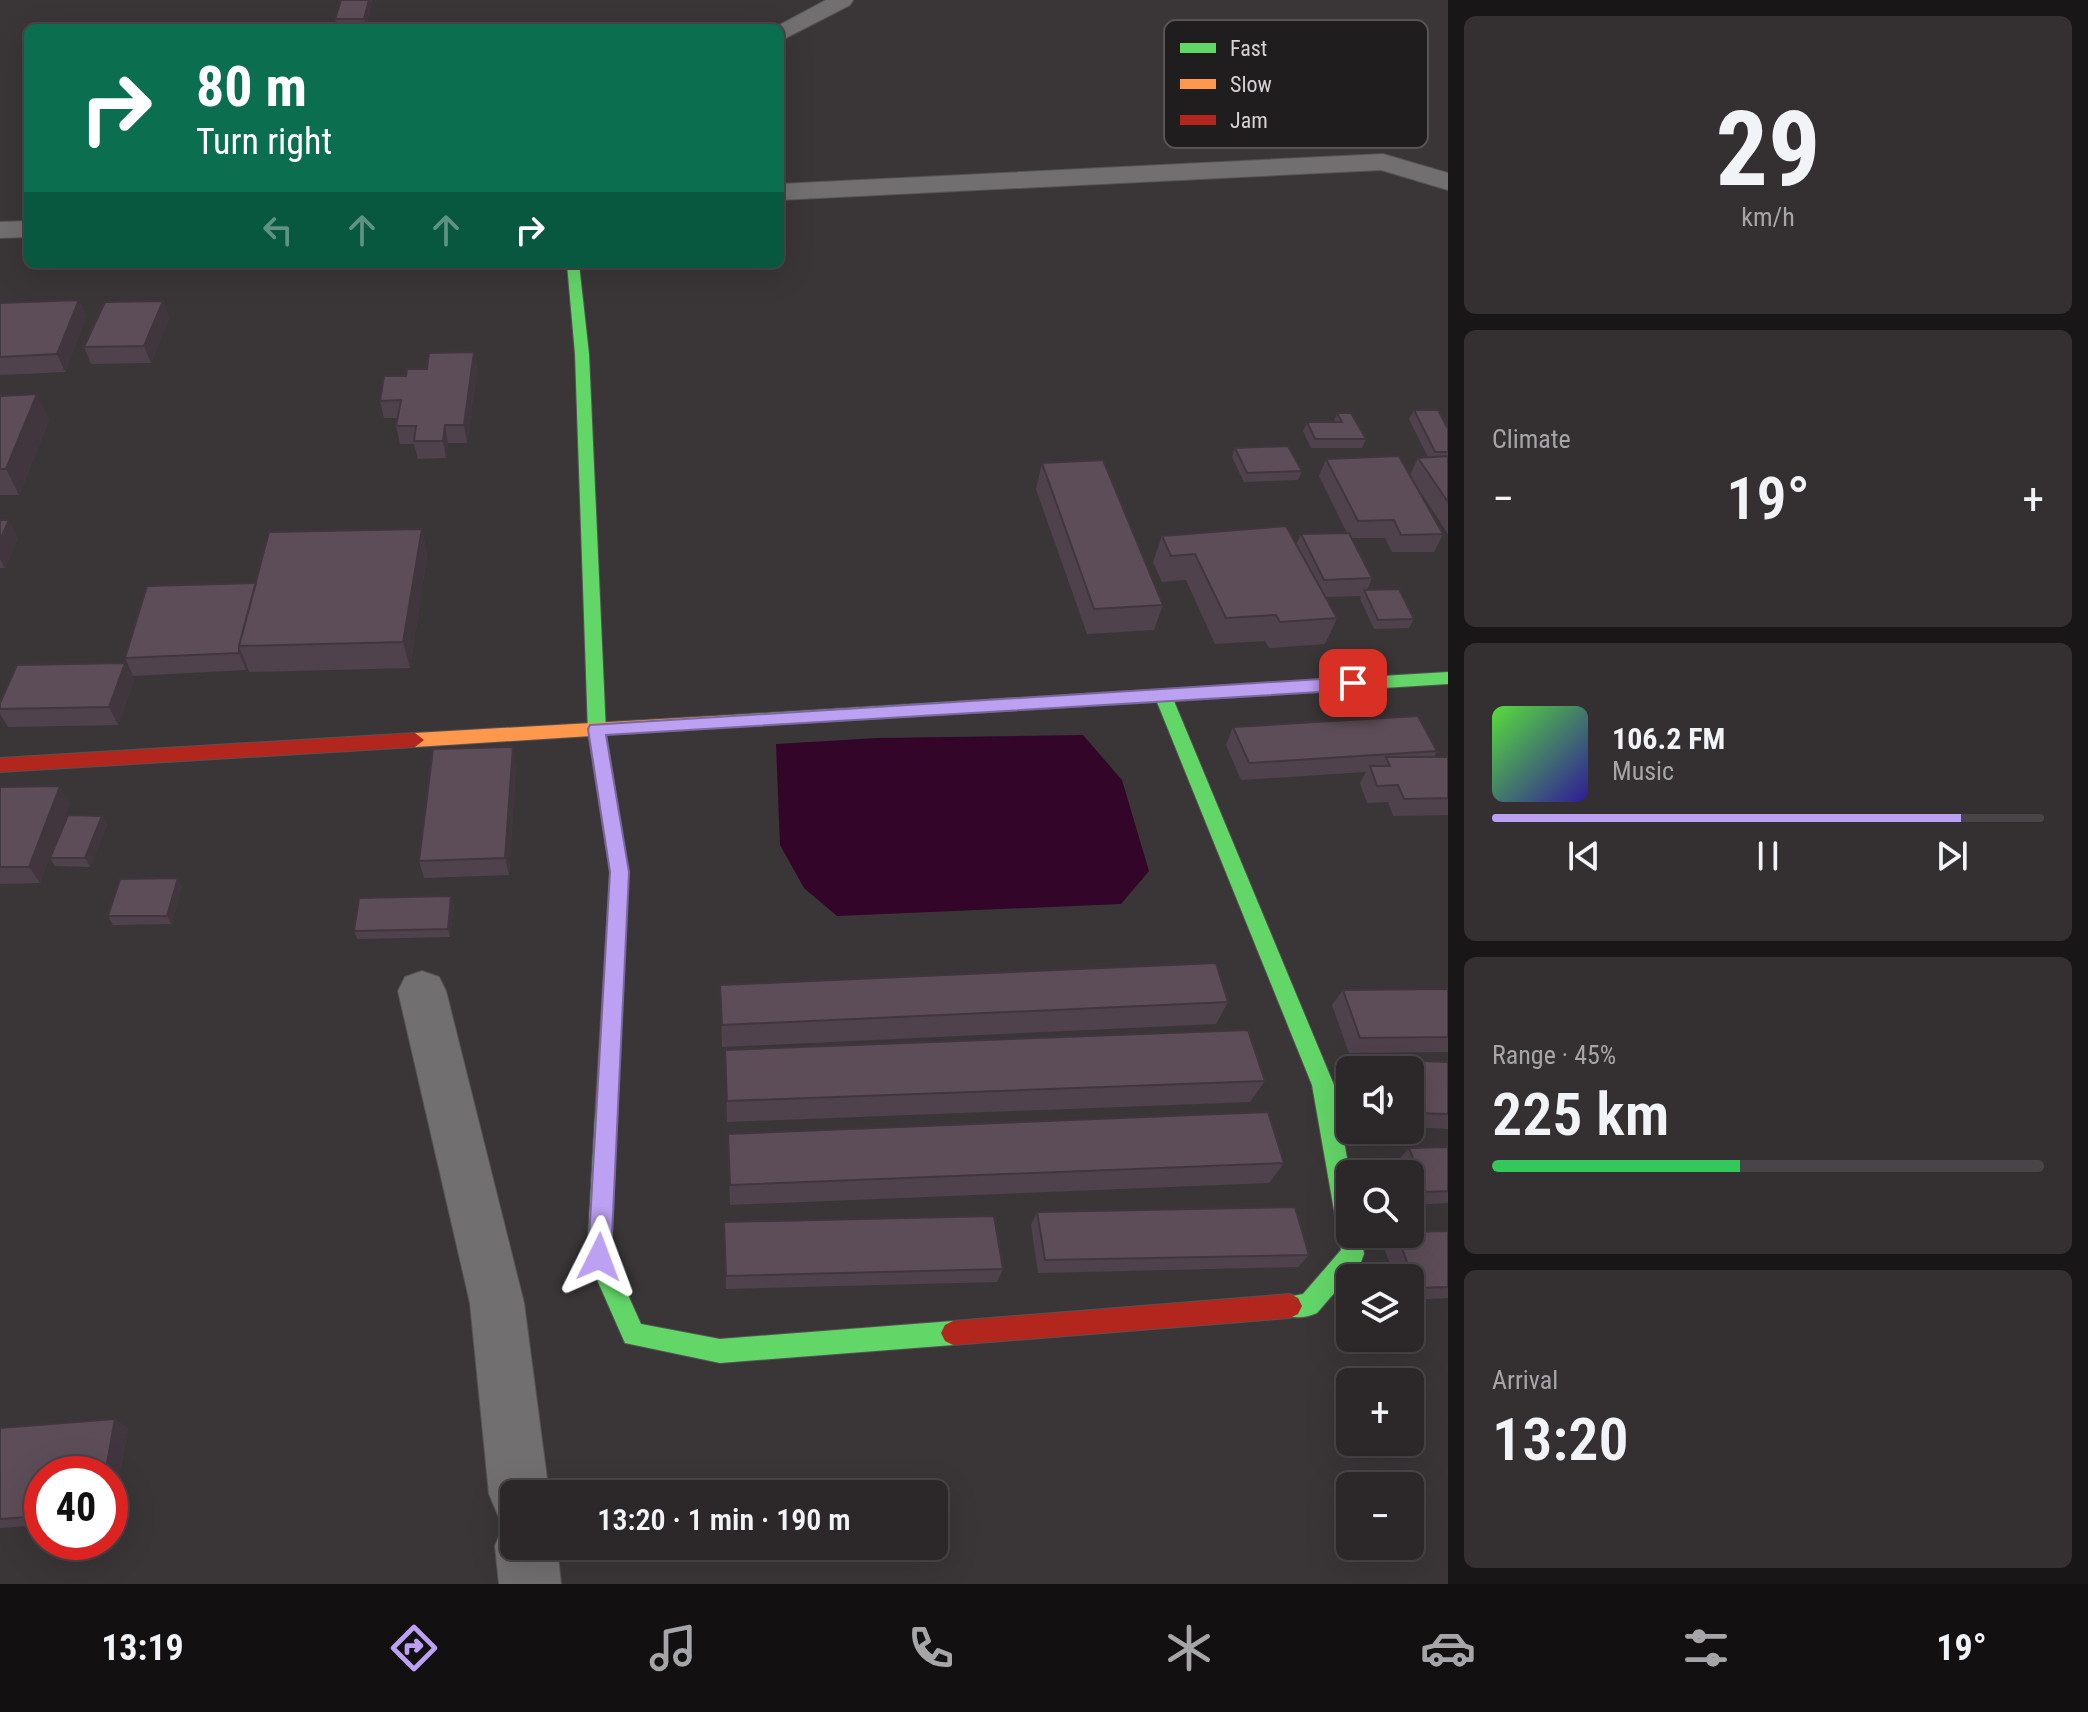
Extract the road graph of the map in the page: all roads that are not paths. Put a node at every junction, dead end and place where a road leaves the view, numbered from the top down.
1 (842, 0) edge
2 (784, 32) edge
3 (1448, 182) edge
4 (784, 192) edge
5 (24, 229) edge
6 (0, 230) edge
7 (573, 268) edge
8 (1448, 678) edge
9 (1163, 695) junction
10 (596, 729) junction
11 (0, 765) edge
12 (422, 991) dead end
13 (517, 1480) edge
14 (527, 1560) edge
15 (530, 1584) edge

1 - 2 street
3 - 4 street
5 - 6 street
7 - 10 street
8 - 9 street
9 - 10 street
9 - 10 street
10 - 11 street
12 - 13 street
14 - 15 street

